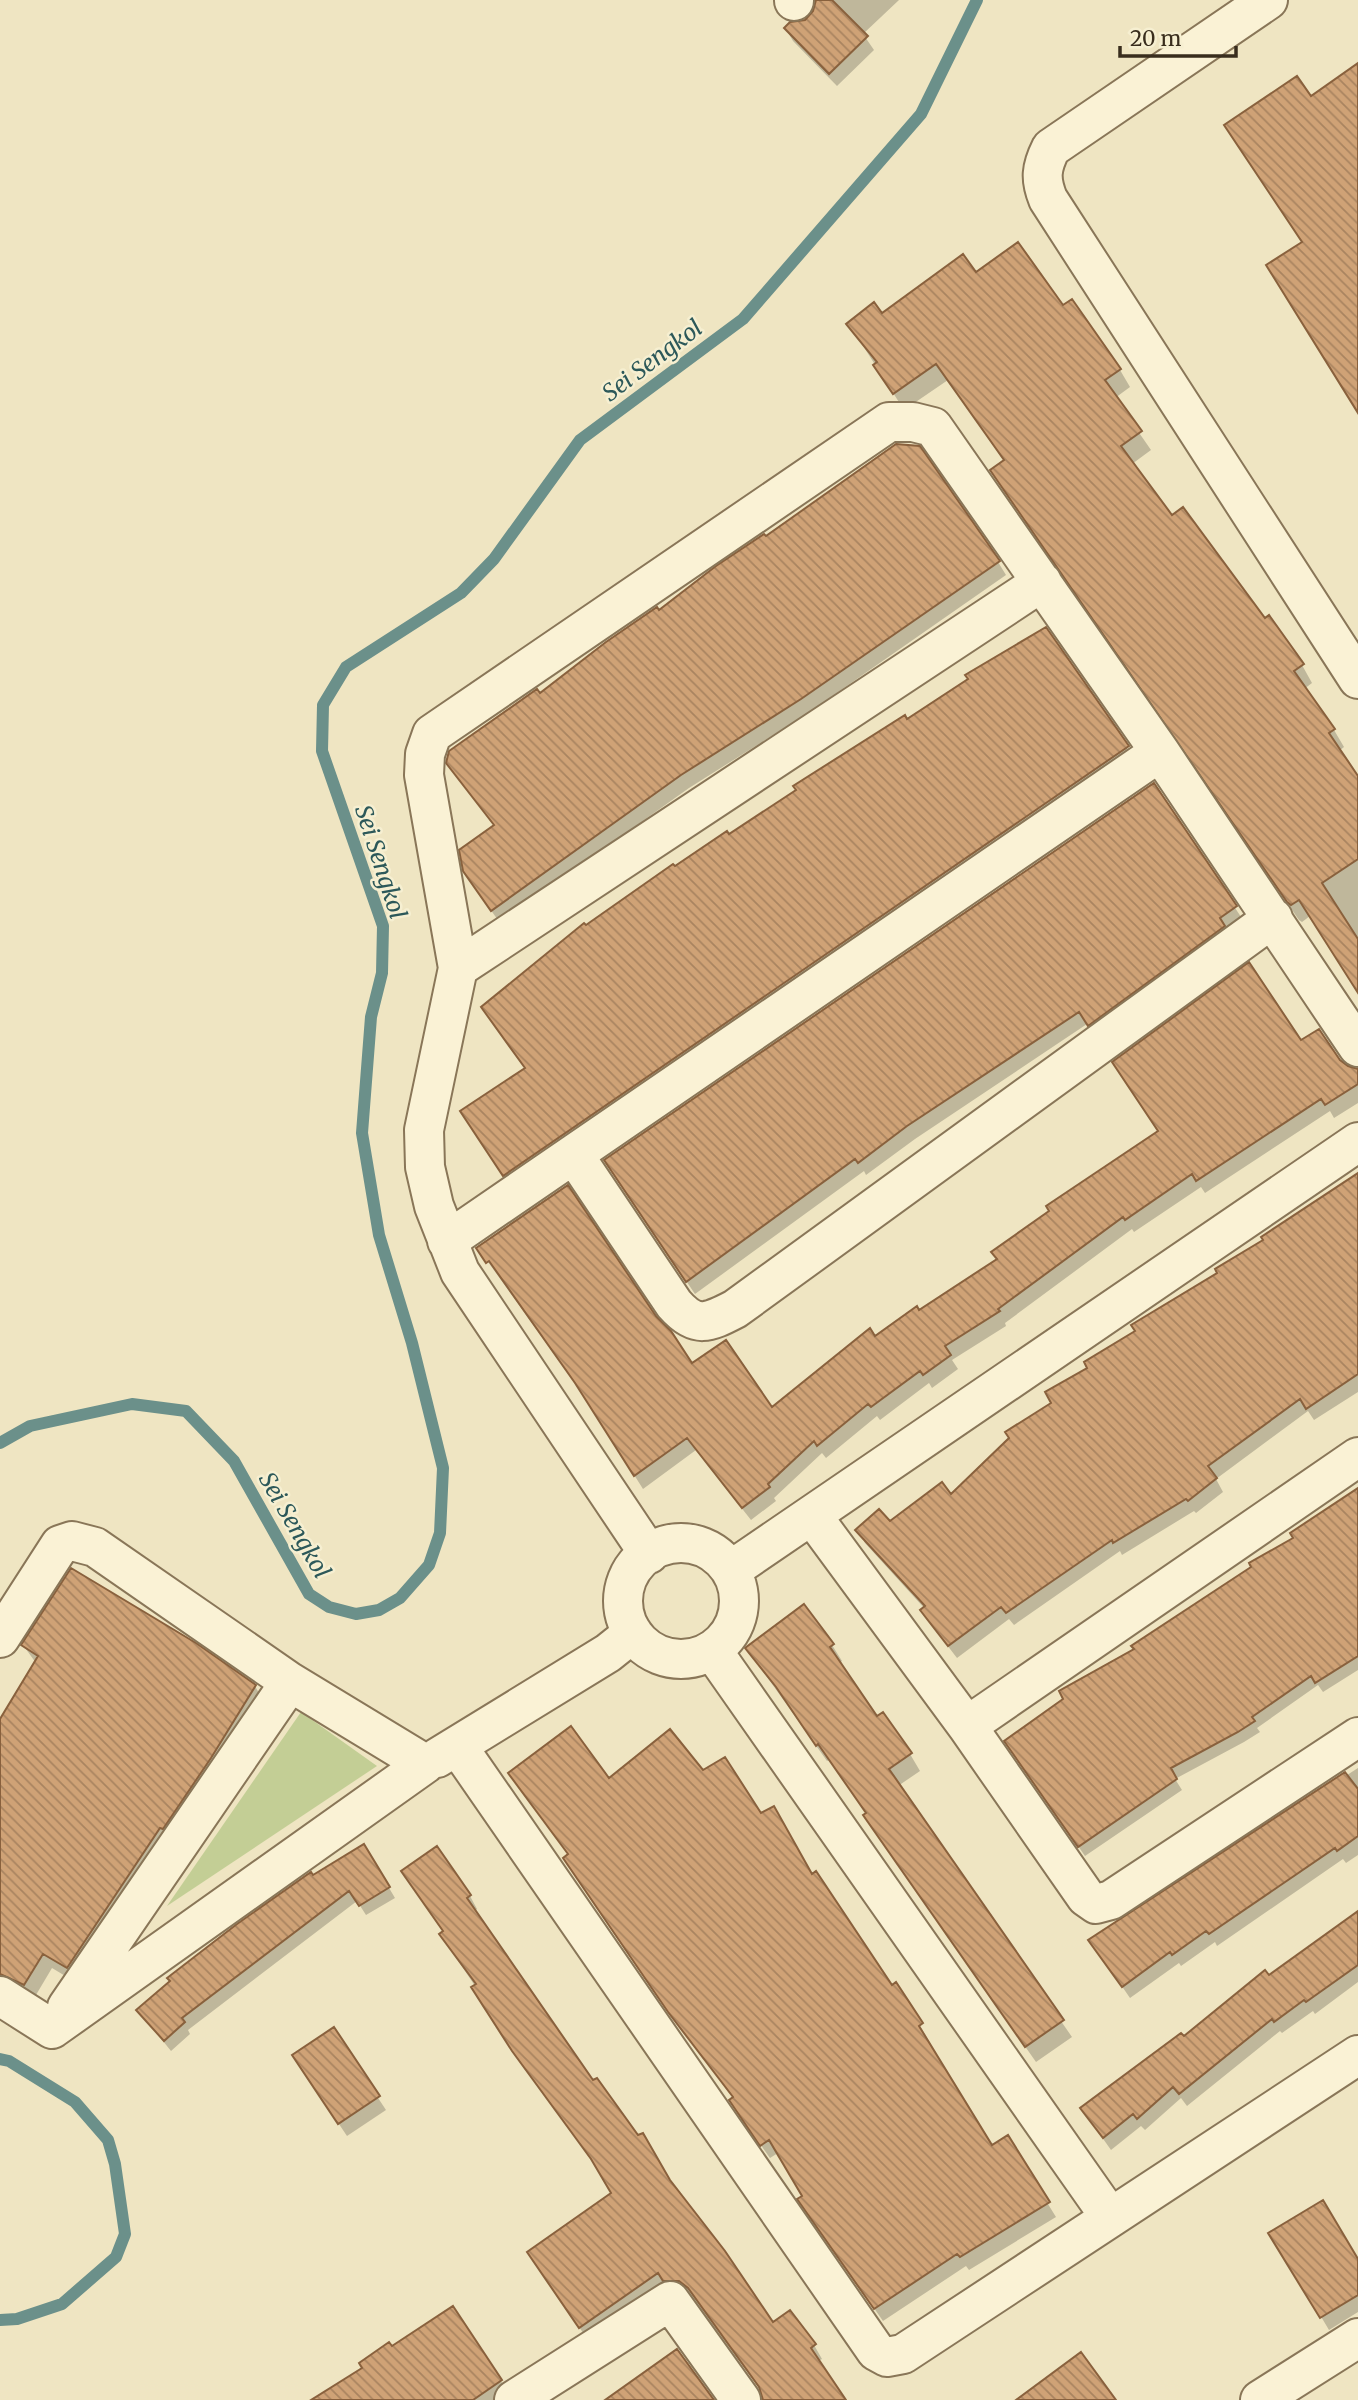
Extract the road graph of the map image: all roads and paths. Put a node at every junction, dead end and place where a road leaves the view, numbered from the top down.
1 (1268, 0) edge
2 (1042, 582) junction
3 (1358, 679) edge
4 (1160, 752) junction
5 (1273, 918) junction
6 (458, 968) junction
7 (1358, 1047) edge
8 (1358, 1142) edge
9 (574, 1155) junction
10 (447, 1241) junction
11 (1358, 1457) edge
12 (813, 1517) junction
13 (649, 1554) junction
14 (731, 1570) junction
15 (633, 1633) junction
16 (0, 1638) edge
17 (712, 1650) junction
18 (290, 1682) junction
19 (967, 1726) junction
20 (1358, 1737) edge
21 (458, 1747) junction
22 (425, 1764) junction
23 (0, 1996) edge
24 (52, 2028) junction
25 (1358, 2055) edge
26 (1111, 2217) junction
27 (1358, 2338) edge
28 (514, 2400) edge
29 (741, 2400) edge
30 (1260, 2400) edge

1 - 3 street
2 - 4 street
2 - 6 street
2 - 6 street
4 - 5 street
4 - 9 street
5 - 7 street
5 - 9 street
6 - 10 street
8 - 12 street
9 - 10 street
10 - 13 street
11 - 19 street
12 - 14 street
12 - 19 street
13 - 14 street
13 - 15 street
14 - 17 street
15 - 17 street
15 - 21 street
16 - 18 street
17 - 26 street
18 - 22 street
18 - 24 street
19 - 20 street
21 - 22 street
21 - 26 street
22 - 24 street
23 - 24 street
25 - 26 street
27 - 30 street
28 - 29 street

